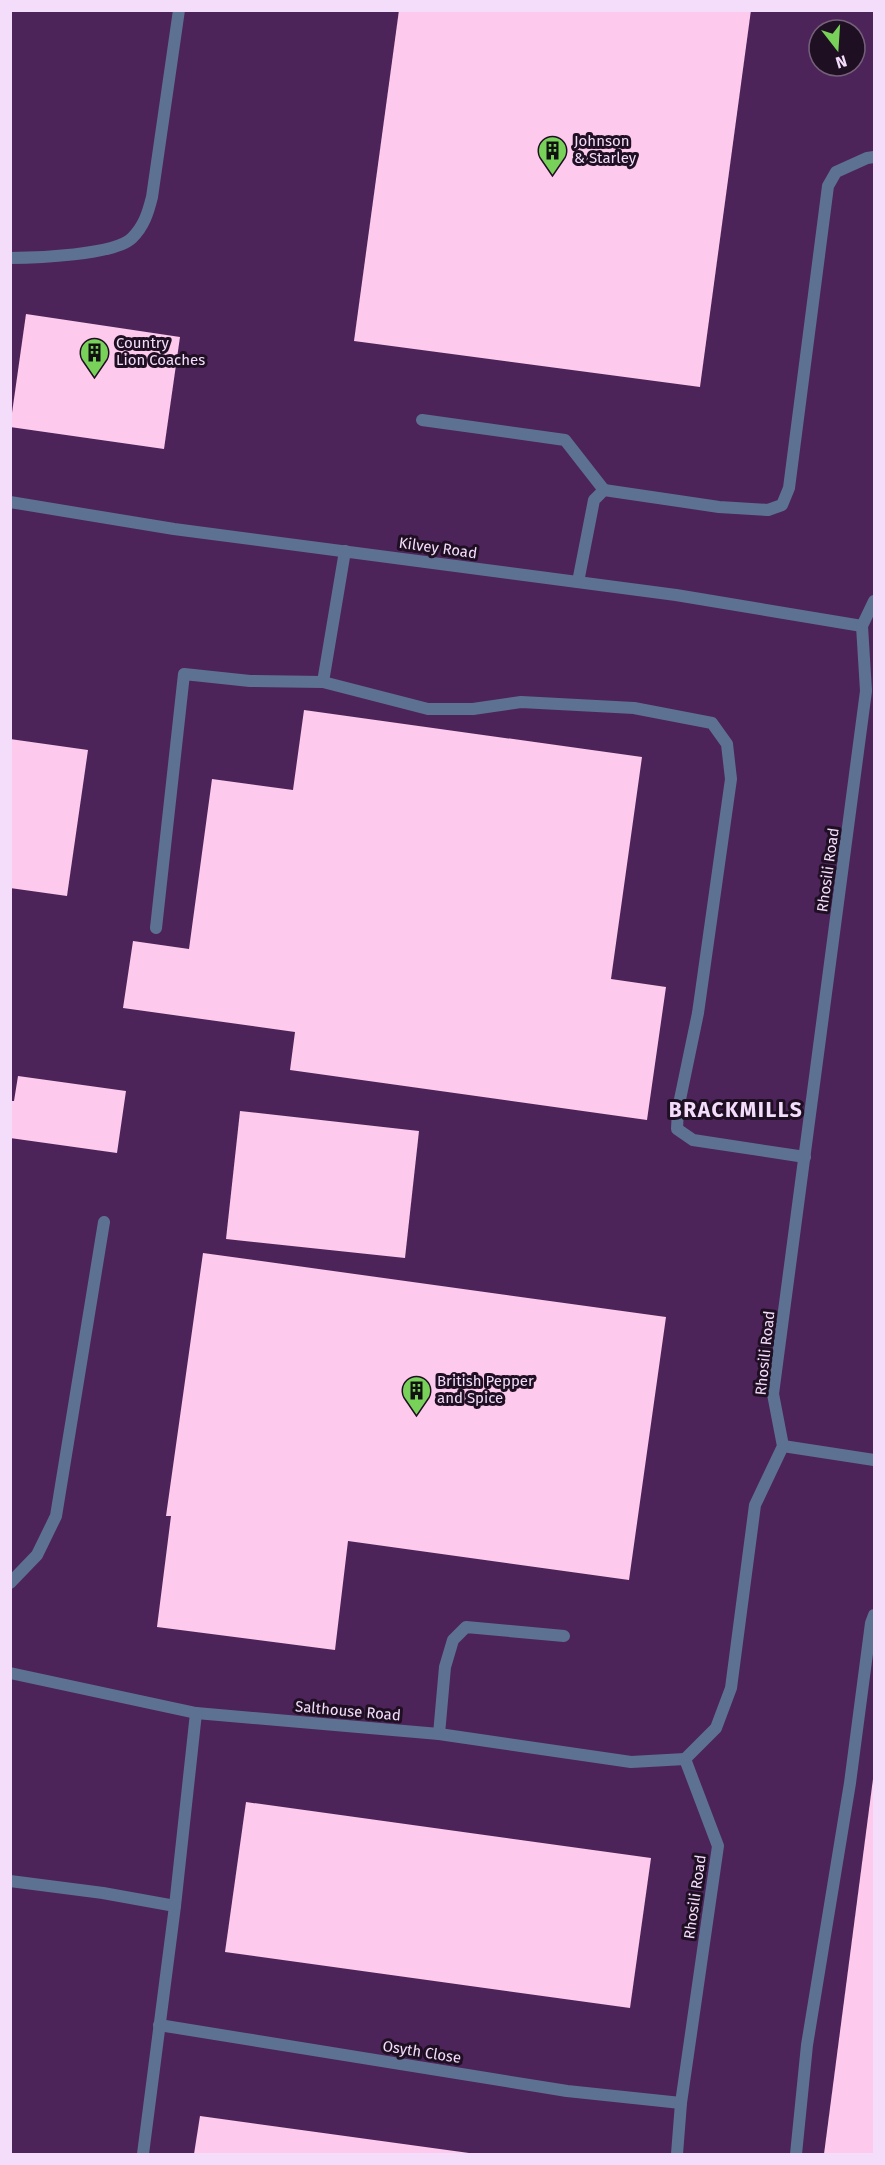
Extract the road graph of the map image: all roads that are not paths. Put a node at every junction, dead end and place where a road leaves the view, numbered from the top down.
1 (179, 10) edge
2 (874, 157) edge
3 (10, 258) edge
4 (422, 420) dead end
5 (604, 490) junction
6 (10, 502) edge
7 (345, 551) junction
8 (578, 582) junction
9 (874, 601) edge
10 (862, 626) junction
11 (323, 682) junction
12 (156, 928) dead end
13 (805, 1157) junction
14 (104, 1222) dead end
15 (783, 1446) junction
16 (874, 1460) edge
17 (10, 1583) edge
18 (874, 1615) edge
19 (564, 1636) dead end
20 (10, 1673) edge
21 (196, 1713) junction
22 (440, 1734) junction
23 (685, 1759) junction
24 (10, 1881) edge
25 (175, 1906) junction
26 (159, 2025) junction
27 (681, 2103) junction
28 (143, 2154) edge
29 (677, 2154) edge
30 (796, 2154) edge

1 - 3 street
2 - 5 street
4 - 5 street
5 - 8 street
6 - 7 street, Kilvey Road
7 - 8 street, Kilvey Road
7 - 11 street
8 - 10 street, Kilvey Road
9 - 10 street, Rhosili Road
10 - 13 street, Rhosili Road
11 - 12 street
11 - 13 street
13 - 15 street, Rhosili Road
14 - 17 street
15 - 16 street
15 - 23 street
18 - 30 street
19 - 22 street
20 - 21 street, Salthouse Road
21 - 22 street, Salthouse Road
21 - 25 street
22 - 23 street, Salthouse Road
23 - 27 street, Rhosili Road
24 - 25 street
25 - 26 street
26 - 27 street, Osyth Close
26 - 28 street
27 - 29 street, Rhosili Road

